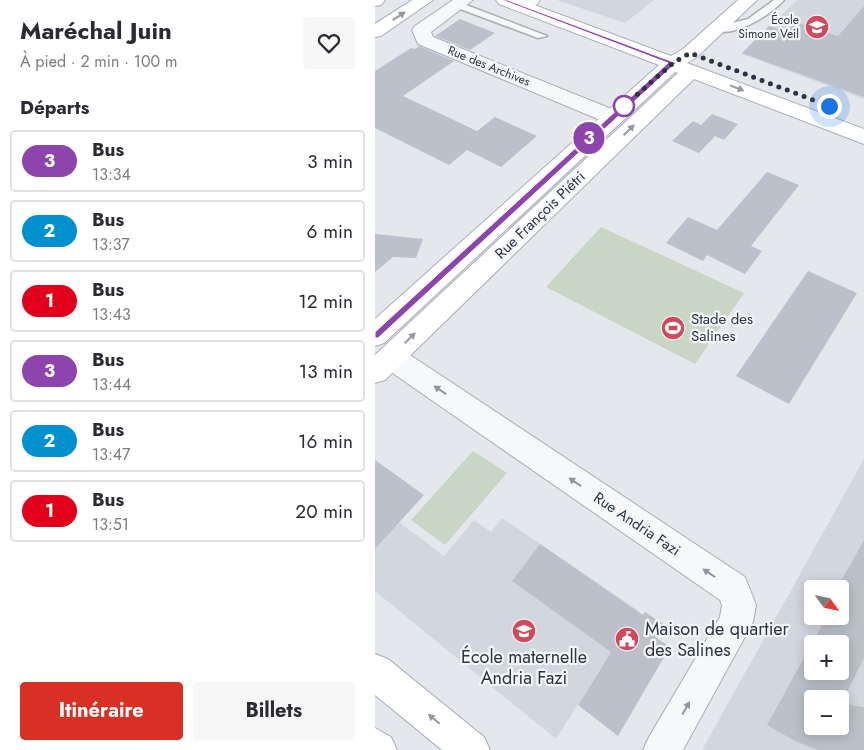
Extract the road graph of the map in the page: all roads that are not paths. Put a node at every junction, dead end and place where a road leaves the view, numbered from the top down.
1 (424, 0) edge
2 (505, 0) edge
3 (545, 0) edge
4 (748, 0) edge
5 (779, 0) edge
6 (461, 2) edge
7 (527, 3) edge
8 (717, 28) junction
9 (375, 32) edge
10 (542, 36) dead end
11 (685, 62) junction
12 (612, 117) junction
13 (864, 119) edge
14 (864, 137) edge
15 (380, 355) edge
16 (375, 672) edge
17 (375, 747) edge
18 (378, 750) edge
19 (471, 750) edge
20 (662, 750) edge

9 -> 1 street
2 - 7 street
3 - 11 street
4 - 8 street, Rue François Piétri
5 - 8 lane
6 - 10 lane
6 - 12 street, Rue des Archives
7 - 11 street
8 - 11 street, Rue François Piétri
11 - 12 street, Rue François Piétri
11 - 13 street
11 -> 14 street
15 -> 11 street, Rue François Piétri
12 - 15 street, Rue François Piétri
20 -> 15 street, Rue Andria Fazi
19 -> 16 street
17 - 18 street

